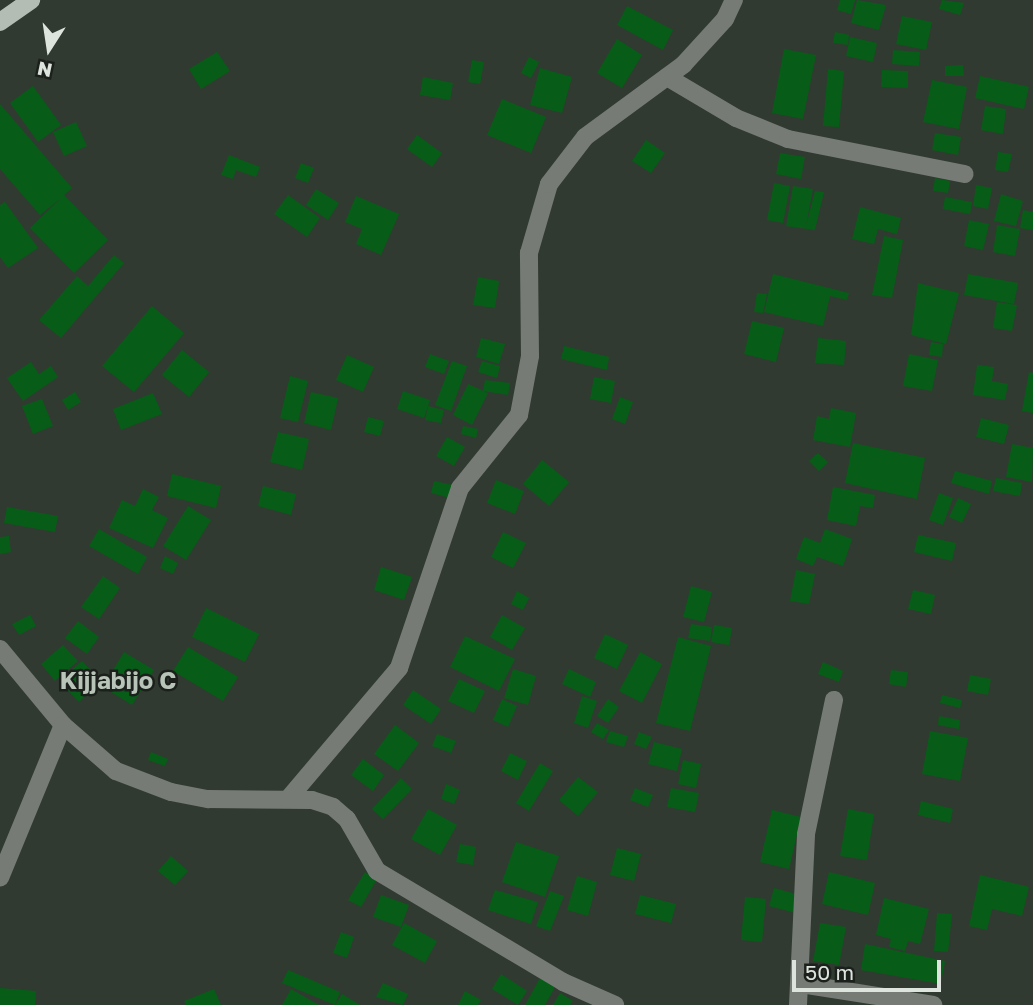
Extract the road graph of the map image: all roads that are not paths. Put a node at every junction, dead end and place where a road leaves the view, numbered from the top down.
1 (31, 0) edge
2 (734, 0) edge
3 (0, 22) edge
4 (667, 77) junction
5 (965, 174) dead end
6 (0, 649) edge
7 (834, 700) dead end
8 (63, 725) junction
9 (288, 799) junction
10 (0, 878) edge
11 (802, 984) junction
12 (615, 1005) edge
13 (798, 1005) edge
14 (933, 1005) edge

1 - 3 main road
2 - 4 street
4 - 5 street
4 - 9 street
6 - 8 street
7 - 11 street
8 - 9 street
8 - 10 street
9 - 12 street
11 - 13 street
11 - 14 street

